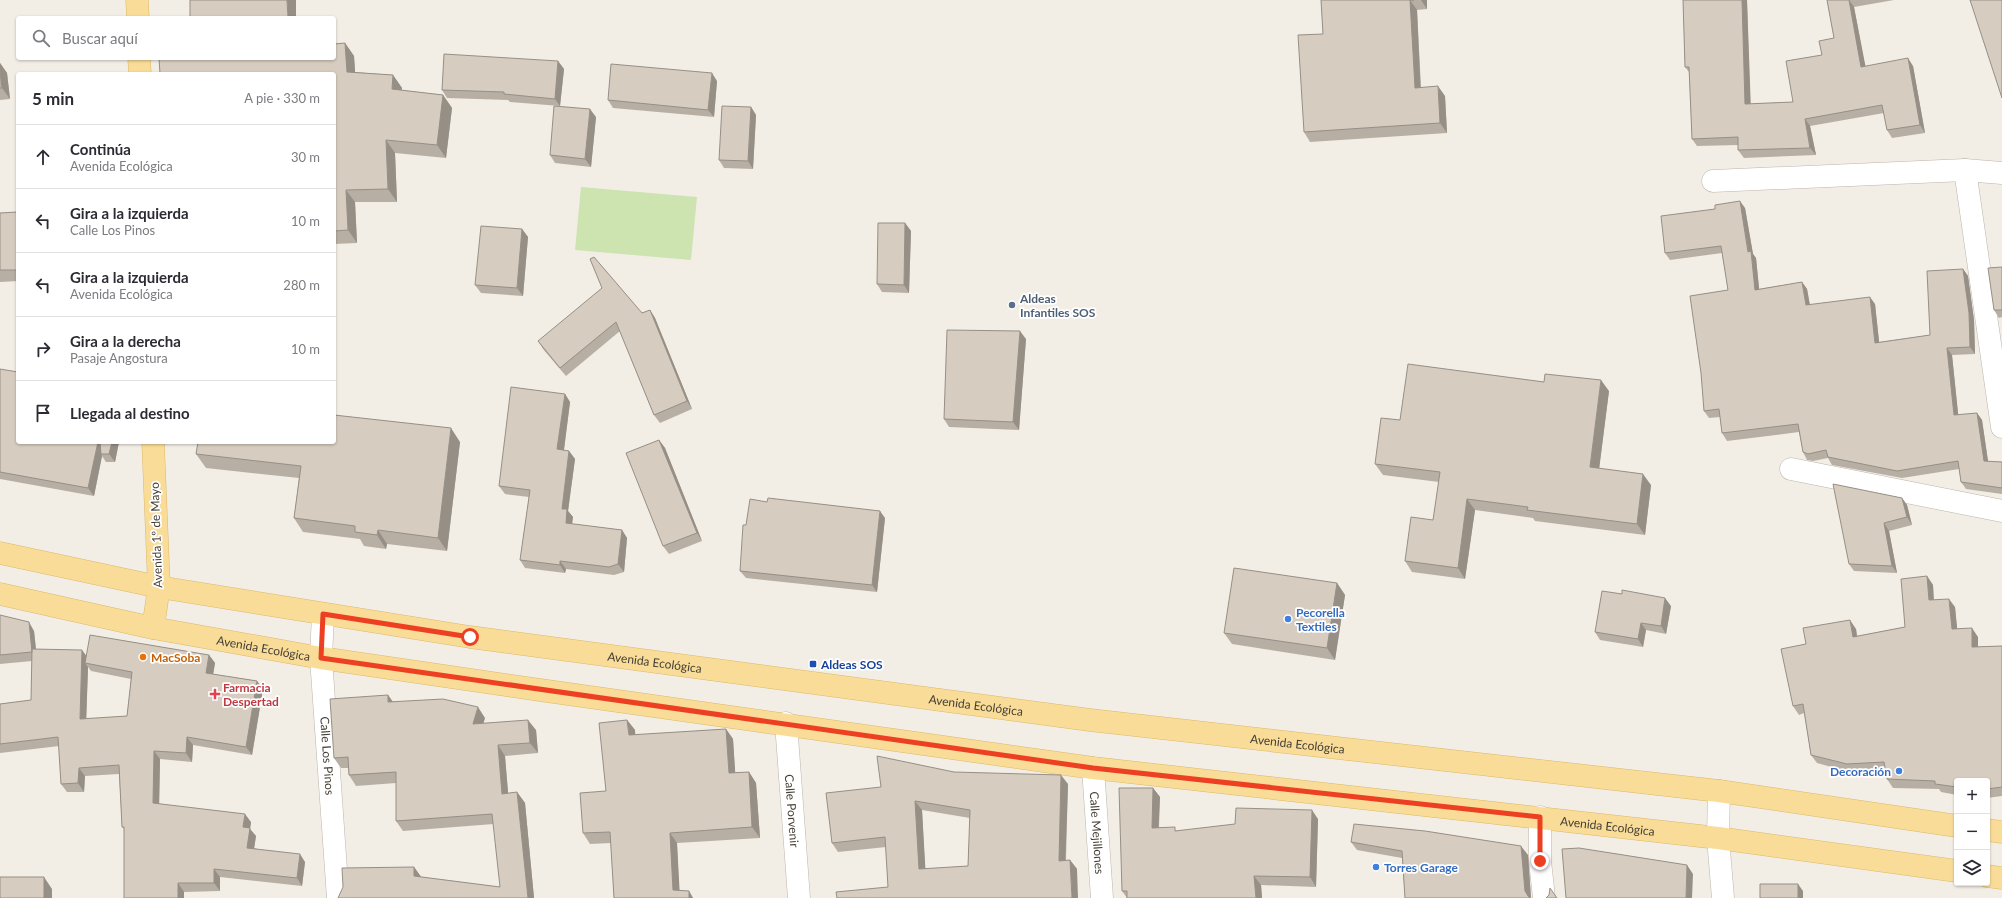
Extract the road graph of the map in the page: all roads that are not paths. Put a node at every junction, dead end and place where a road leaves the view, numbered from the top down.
1 (137, 0) edge
2 (138, 16) edge
3 (139, 60) edge
4 (140, 72) edge
5 (1965, 170) junction
6 (2002, 172) edge
7 (1713, 181) dead end
8 (2002, 427) edge
9 (153, 444) edge
10 (1791, 468) dead end
11 (2002, 511) edge
12 (0, 552) edge
13 (159, 587) junction
14 (0, 594) edge
15 (323, 614) junction
16 (153, 628) junction
17 (321, 658) junction
18 (786, 723) junction
19 (1093, 768) junction
20 (1719, 791) junction
21 (1540, 817) junction
22 (1954, 826) edge
23 (1990, 830) edge
24 (2002, 832) edge
25 (1718, 838) junction
26 (1954, 871) edge
27 (1990, 876) edge
28 (2002, 878) edge
29 (338, 898) edge
30 (799, 898) edge
31 (1102, 898) edge
32 (1544, 898) edge
33 (1723, 898) edge

1 - 2 main road
3 - 4 main road
5 - 6 street
5 - 7 street
5 - 8 street
9 - 13 main road, Avenida 1º de Mayo
10 - 11 street
12 - 13 main road, Avenida Ecológica
13 - 15 main road, Avenida Ecológica
13 - 16 main road, Avenida 1º de Mayo
14 - 16 main road, Avenida Ecológica
15 - 17 street, Calle Los Pinos
15 - 20 main road, Avenida Ecológica
16 - 17 main road, Avenida Ecológica
17 - 18 main road, Avenida Ecológica
17 - 29 street, Calle Los Pinos
18 - 19 main road, Avenida Ecológica
18 - 30 street, Calle Porvenir
19 - 21 main road, Avenida Ecológica
19 - 31 street, Calle Mejillones
20 - 22 main road, Avenida Ecológica
20 - 25 street
21 - 25 main road, Avenida Ecológica
21 - 32 street
23 - 24 main road
25 - 26 main road, Avenida Ecológica
25 - 33 street
27 - 28 main road

